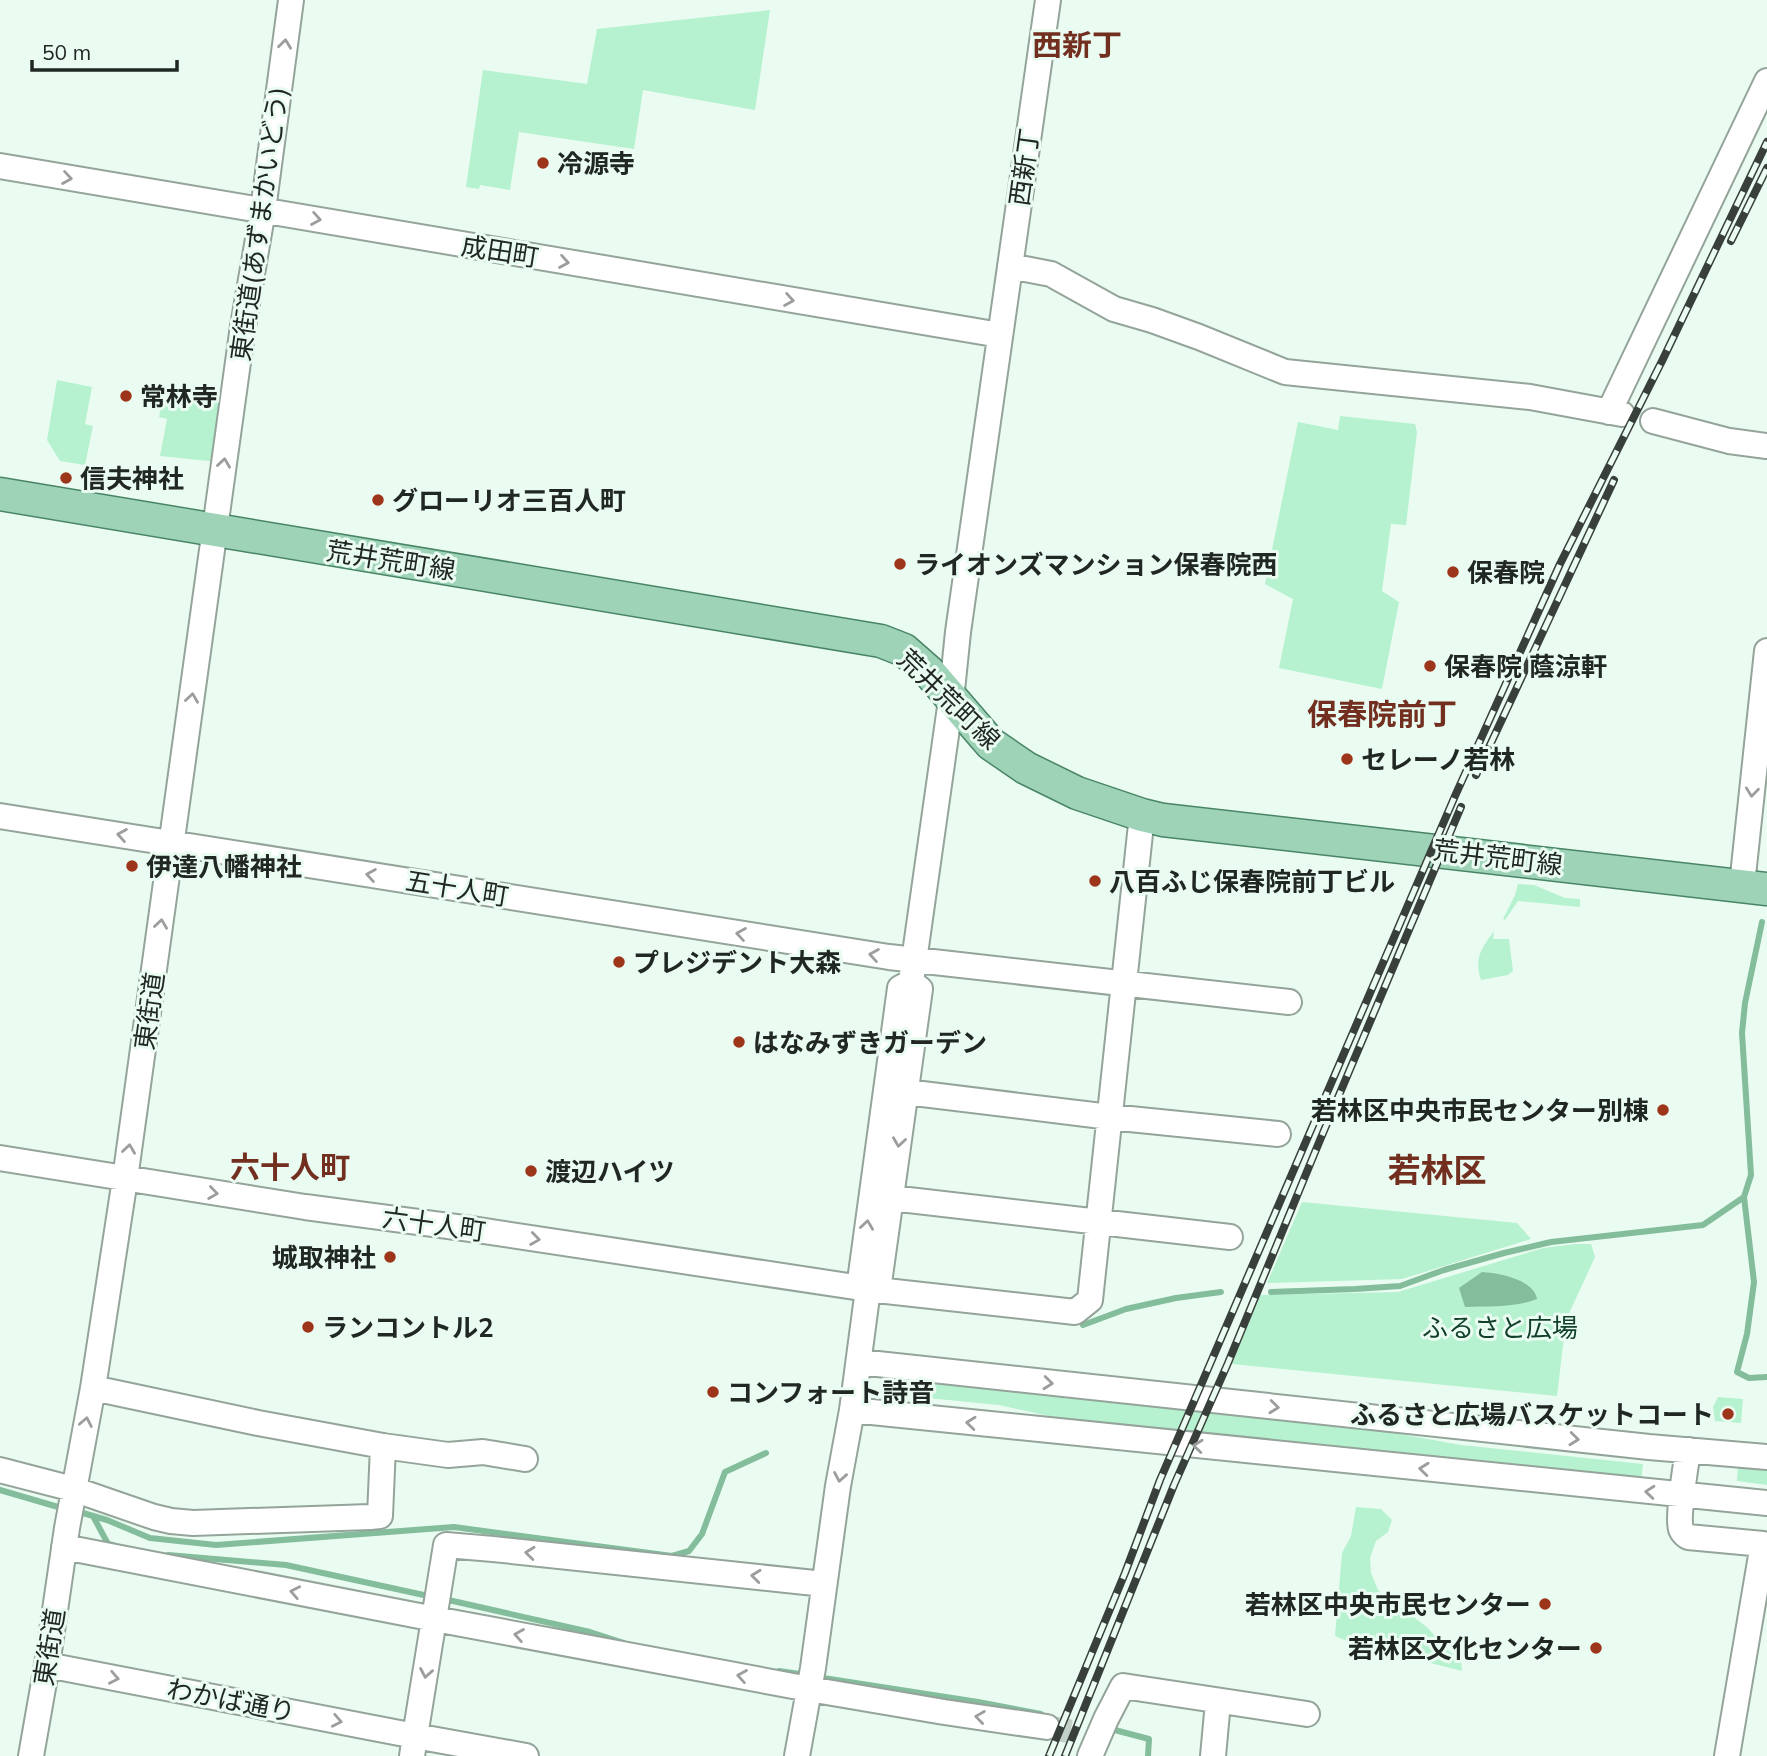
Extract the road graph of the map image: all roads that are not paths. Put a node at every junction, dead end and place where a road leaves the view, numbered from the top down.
1 (290, 0) edge
2 (1048, 0) edge
3 (1767, 81) edge
4 (0, 166) edge
5 (263, 210) junction
6 (1010, 266) junction
7 (1000, 335) junction
8 (1653, 421) dead end
9 (1767, 446) edge
10 (0, 494) edge
11 (214, 531) junction
12 (1767, 652) edge
13 (951, 700) junction
14 (1142, 814) junction
15 (0, 816) edge
16 (172, 843) junction
17 (1755, 887) edge
18 (912, 971) junction
19 (1124, 985) junction
20 (1289, 1002) dead end
21 (906, 1093) junction
22 (1110, 1117) junction
23 (1278, 1134) dead end
24 (0, 1158) edge
25 (125, 1179) junction
26 (891, 1198) junction
27 (1098, 1221) junction
28 (1230, 1237) dead end
29 (868, 1289) junction
30 (859, 1363) junction
31 (93, 1388) junction
32 (852, 1410) junction
33 (383, 1446) junction
34 (1688, 1450) junction
35 (1767, 1457) edge
36 (525, 1459) dead end
37 (0, 1470) edge
38 (73, 1492) junction
39 (1682, 1495) junction
40 (1767, 1503) edge
41 (65, 1537) junction
42 (824, 1584) junction
43 (438, 1603) junction
44 (47, 1665) junction
45 (811, 1680) junction
46 (1218, 1702) junction
47 (1307, 1714) dead end
48 (1047, 1727) tunnel mouth
49 (1095, 1735) edge
50 (413, 1746) edge
51 (31, 1756) edge
52 (526, 1756) edge
53 (797, 1756) edge
54 (1213, 1756) edge
55 (1727, 1756) edge

5 -> 1 street, 東街道(あずまかいどう)
2 - 6 street, 西新丁
3 - 6 street
4 -> 5 street, 成田町
5 -> 7 street, 成田町
11 -> 5 street, 東街道(あずまかいどう)
6 - 7 street, 西新丁
7 - 13 street, 西新丁
8 - 9 street
10 - 11 main road, 荒井荒町線
11 - 13 main road, 荒井荒町線
16 -> 11 street, 東街道
12 -> 17 street
13 - 14 main road, 荒井荒町線
13 - 18 street, 西新丁
14 - 17 main road, 荒井荒町線
14 - 19 street, 六十人町
16 -> 15 street, 五十人町
18 -> 16 street, 五十人町
25 -> 16 street, 東街道
18 - 19 street, 五十人町
18 - 21 street
29 -> 18 street
19 - 20 street, 五十人町
19 - 22 street, 六十人町
21 - 22 street
21 -> 26 street
22 - 23 street
22 - 27 street, 六十人町
24 - 25 street, 六十人町
25 -> 29 street, 六十人町
25 - 31 street, 東街道
26 - 27 street
26 - 29 street
27 - 28 street
27 - 29 street, 六十人町
29 - 30 street
30 - 32 street
30 -> 34 street
31 - 33 street
38 -> 31 street, 東街道
39 -> 32 street
32 -> 42 street
33 - 36 street
33 - 38 street
34 - 35 street
34 - 39 street
37 - 38 street
38 - 41 street, 東街道
39 - 40 street
39 - 55 street
43 -> 41 street
41 - 44 street, 東街道
42 -> 43 street
42 - 45 street
45 -> 43 street
43 -> 50 street
44 -> 50 street, わかば通り
44 - 51 street, 東街道
48 -> 45 street
45 - 53 street
46 - 47 street
46 - 49 street
46 - 54 street
50 - 52 street, わかば通り

